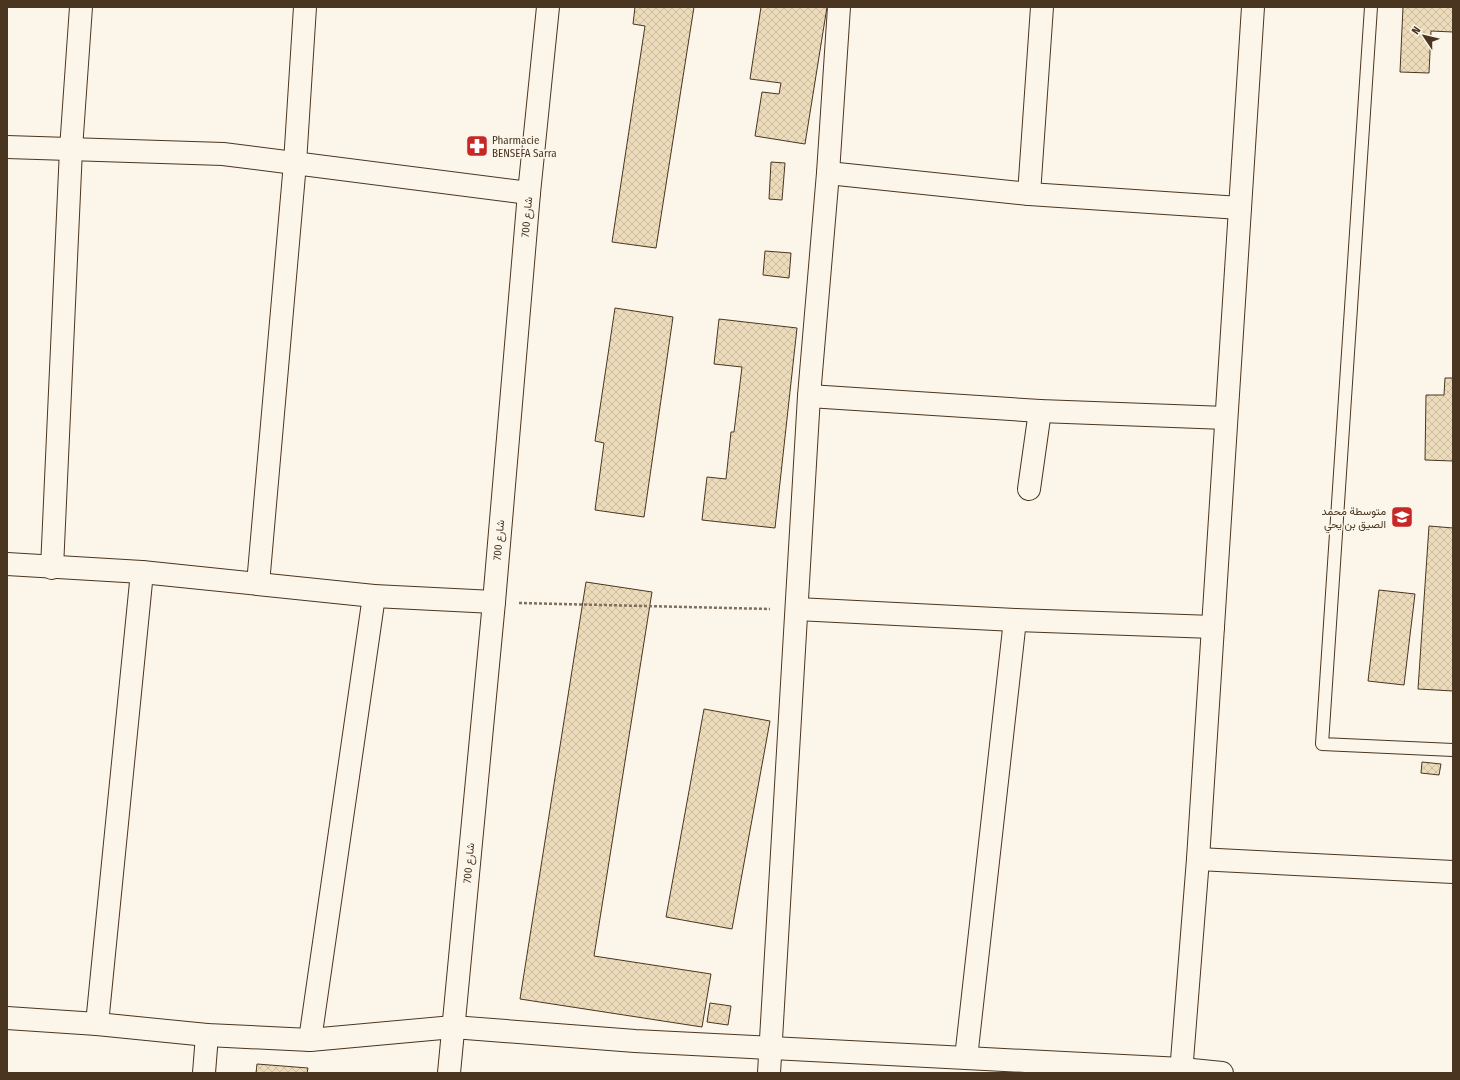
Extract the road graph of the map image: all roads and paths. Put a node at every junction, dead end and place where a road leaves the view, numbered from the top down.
1 (81, 7) edge
2 (305, 7) edge
3 (548, 7) edge
4 (839, 7) edge
5 (1042, 7) edge
6 (1253, 7) edge
7 (1371, 7) edge
8 (7, 147) edge
9 (71, 149) junction
10 (295, 163) junction
11 (828, 173) junction
12 (529, 193) junction
13 (1029, 194) junction
14 (1240, 208) junction
15 (809, 396) junction
16 (1040, 411) junction
17 (1226, 418) junction
18 (1029, 488) dead end
19 (7, 564) edge
20 (52, 568) junction
21 (142, 572) junction
22 (258, 584) junction
23 (374, 596) junction
24 (494, 602) junction
25 (797, 609) junction
26 (1015, 620) junction
27 (1213, 627) junction
28 (1453, 750) edge
29 (1198, 859) junction
30 (1453, 872) edge
31 (7, 1018) edge
32 (97, 1024) junction
33 (453, 1027) junction
34 (207, 1035) junction
35 (310, 1040) junction
36 (771, 1049) junction
37 (966, 1058) junction
38 (1182, 1071) edge
39 (204, 1073) edge
40 (449, 1073) edge
41 (769, 1073) edge
42 (1222, 1073) edge

1 - 9 street
2 - 10 street
3 - 12 street, شارع 700
4 - 11 street
5 - 13 street
6 - 14 street
7 - 28 lane
8 - 9 street
9 - 10 street
9 - 20 street
10 - 12 street
10 - 22 street
11 - 13 street
11 - 15 street
12 - 24 street, شارع 700
13 - 14 street
14 - 17 street
15 - 16 street
15 - 25 street
16 - 17 street
16 - 18 street
17 - 27 street
19 - 20 street
20 - 21 street
21 - 22 street
21 - 32 street
22 - 23 street
23 - 24 street
23 - 35 street
24 - 25 path
24 - 33 street, شارع 700
25 - 26 street
25 - 36 street
26 - 27 street
26 - 37 street
27 - 29 street
29 - 30 street
29 - 38 street
31 - 32 street
32 - 34 street
33 - 35 street
33 - 36 street
33 - 40 street, شارع 700
34 - 35 street
34 - 39 street
36 - 37 street
36 - 41 street
37 - 38 street
38 - 42 street

